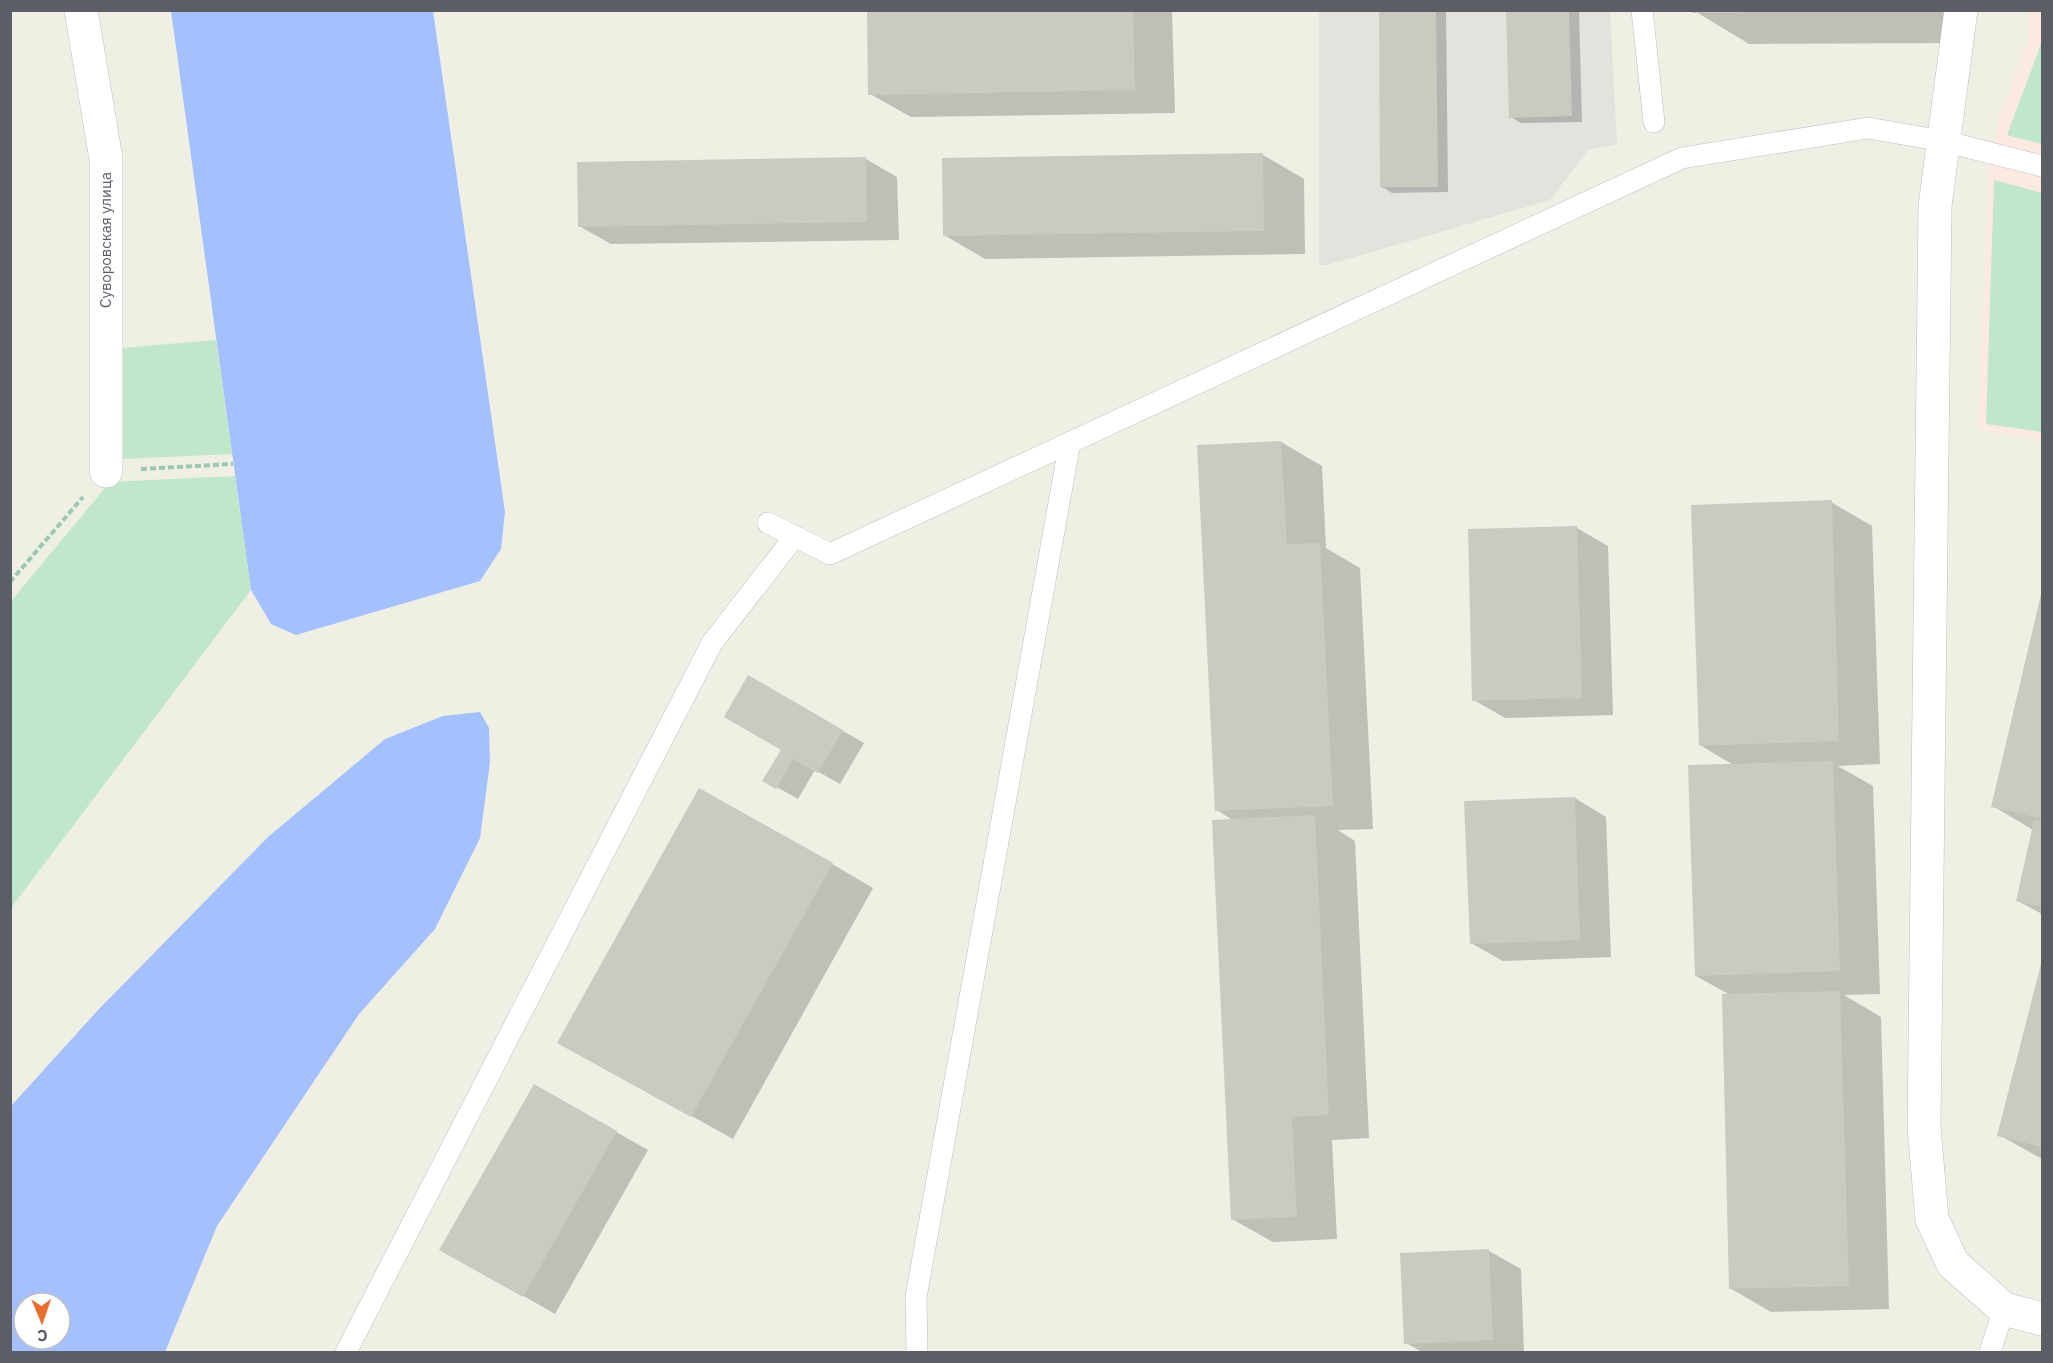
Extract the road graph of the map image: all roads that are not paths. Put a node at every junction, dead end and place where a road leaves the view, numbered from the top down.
1 (81, 10) edge
2 (1642, 10) edge
3 (1961, 10) edge
4 (1653, 122) dead end
5 (1943, 141) junction
6 (2043, 166) edge
7 (1070, 442) junction
8 (106, 471) dead end
9 (768, 523) dead end
10 (795, 536) junction
11 (2004, 1310) junction
12 (2043, 1319) edge
13 (346, 1353) edge
14 (917, 1353) edge
15 (1990, 1353) edge

1 - 8 street, Суворовская улица
2 - 4 lane
3 - 5 street
5 - 6 lane
5 - 7 lane
5 - 11 street
7 - 10 lane
7 - 14 lane
9 - 10 lane
10 - 13 lane
11 - 12 street
11 - 15 lane

